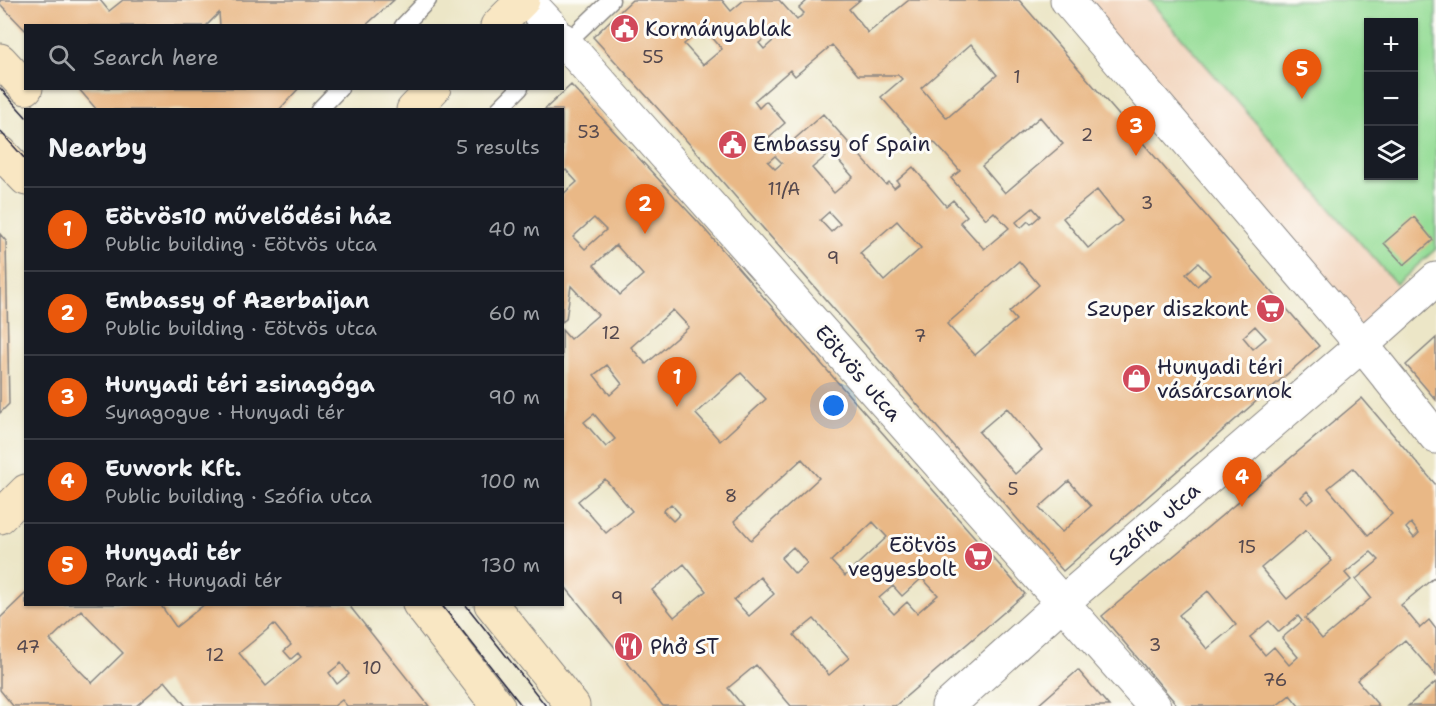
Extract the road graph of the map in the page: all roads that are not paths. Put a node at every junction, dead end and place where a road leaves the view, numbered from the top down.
1 (428, 0) edge
2 (522, 0) edge
3 (527, 0) edge
4 (611, 0) edge
5 (1078, 4) edge
6 (405, 24) edge
7 (499, 24) edge
8 (548, 24) edge
9 (564, 35) edge
10 (564, 43) edge
11 (0, 60) edge
12 (24, 86) edge
13 (28, 90) edge
14 (338, 90) edge
15 (432, 90) edge
16 (518, 90) edge
17 (43, 108) edge
18 (321, 108) edge
19 (415, 108) edge
20 (500, 108) edge
21 (0, 152) edge
22 (24, 177) edge
23 (1436, 279) edge
24 (1362, 345) junction
25 (1436, 437) edge
26 (24, 493) edge
27 (0, 517) edge
28 (1062, 603) junction
29 (421, 606) edge
30 (493, 606) edge
31 (498, 706) edge
32 (573, 706) edge
33 (948, 706) edge
34 (1154, 706) edge

1 - 6 lane
2 - 7 main road
3 - 8 street, Eötvös utca
4 - 9 lane
5 - 24 street
10 - 28 street, Eötvös utca
11 - 12 main road
13 - 17 main road
14 - 18 lane
15 - 19 main road
16 - 20 lane
21 - 22 main road
23 - 24 street, Szófia utca
24 - 25 street
24 - 28 street, Szófia utca
26 - 27 main road
28 - 33 street, Szófia utca
28 - 34 street, Eötvös utca
29 - 31 main road
30 - 32 main road

